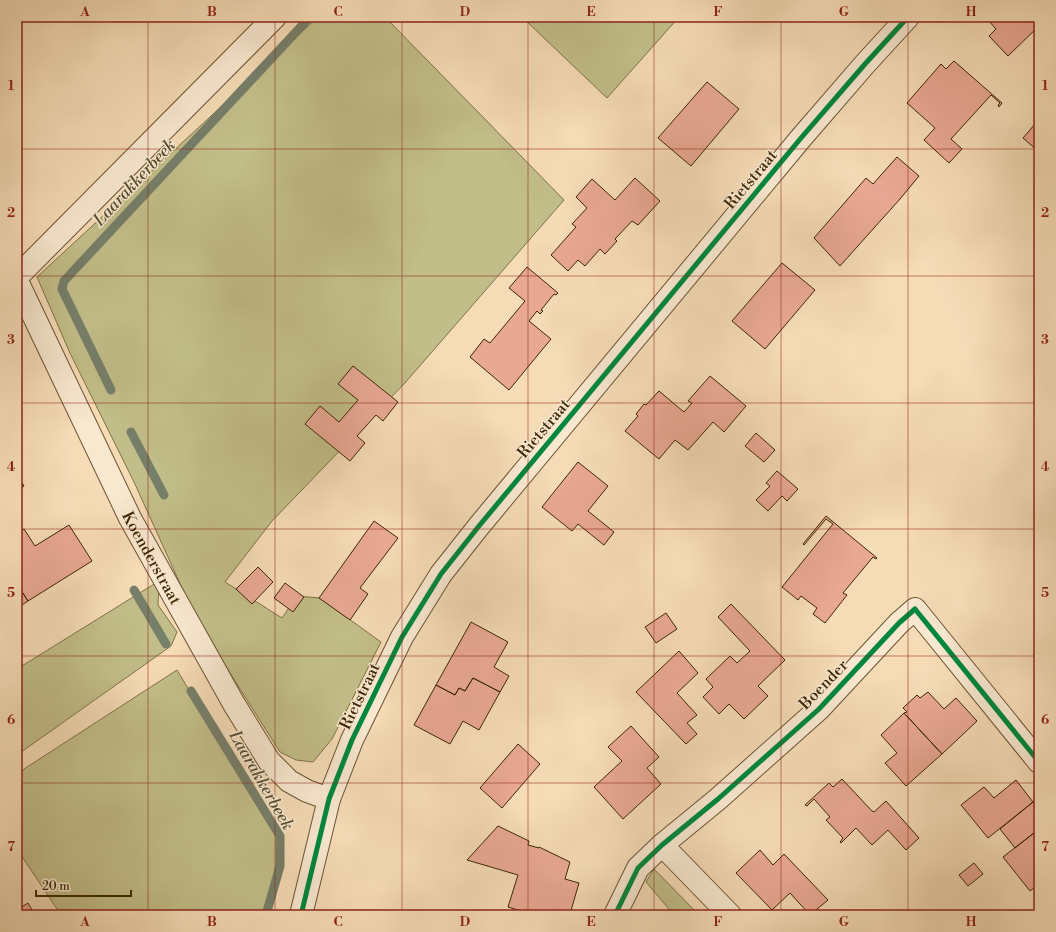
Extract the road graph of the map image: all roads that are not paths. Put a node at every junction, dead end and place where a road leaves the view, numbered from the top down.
1 (275, 17) edge
2 (908, 17) edge
3 (17, 277) edge
4 (17, 281) edge
5 (1039, 762) edge
6 (329, 799) junction
7 (662, 845) junction
8 (301, 915) edge
9 (615, 915) edge
10 (730, 915) edge

1 - 3 street
2 - 6 street, Rietstraat
4 - 6 street, Koenderstraat
5 - 7 street, Boender
6 - 8 street, Rietstraat
7 - 9 street, Boender
7 - 10 street

